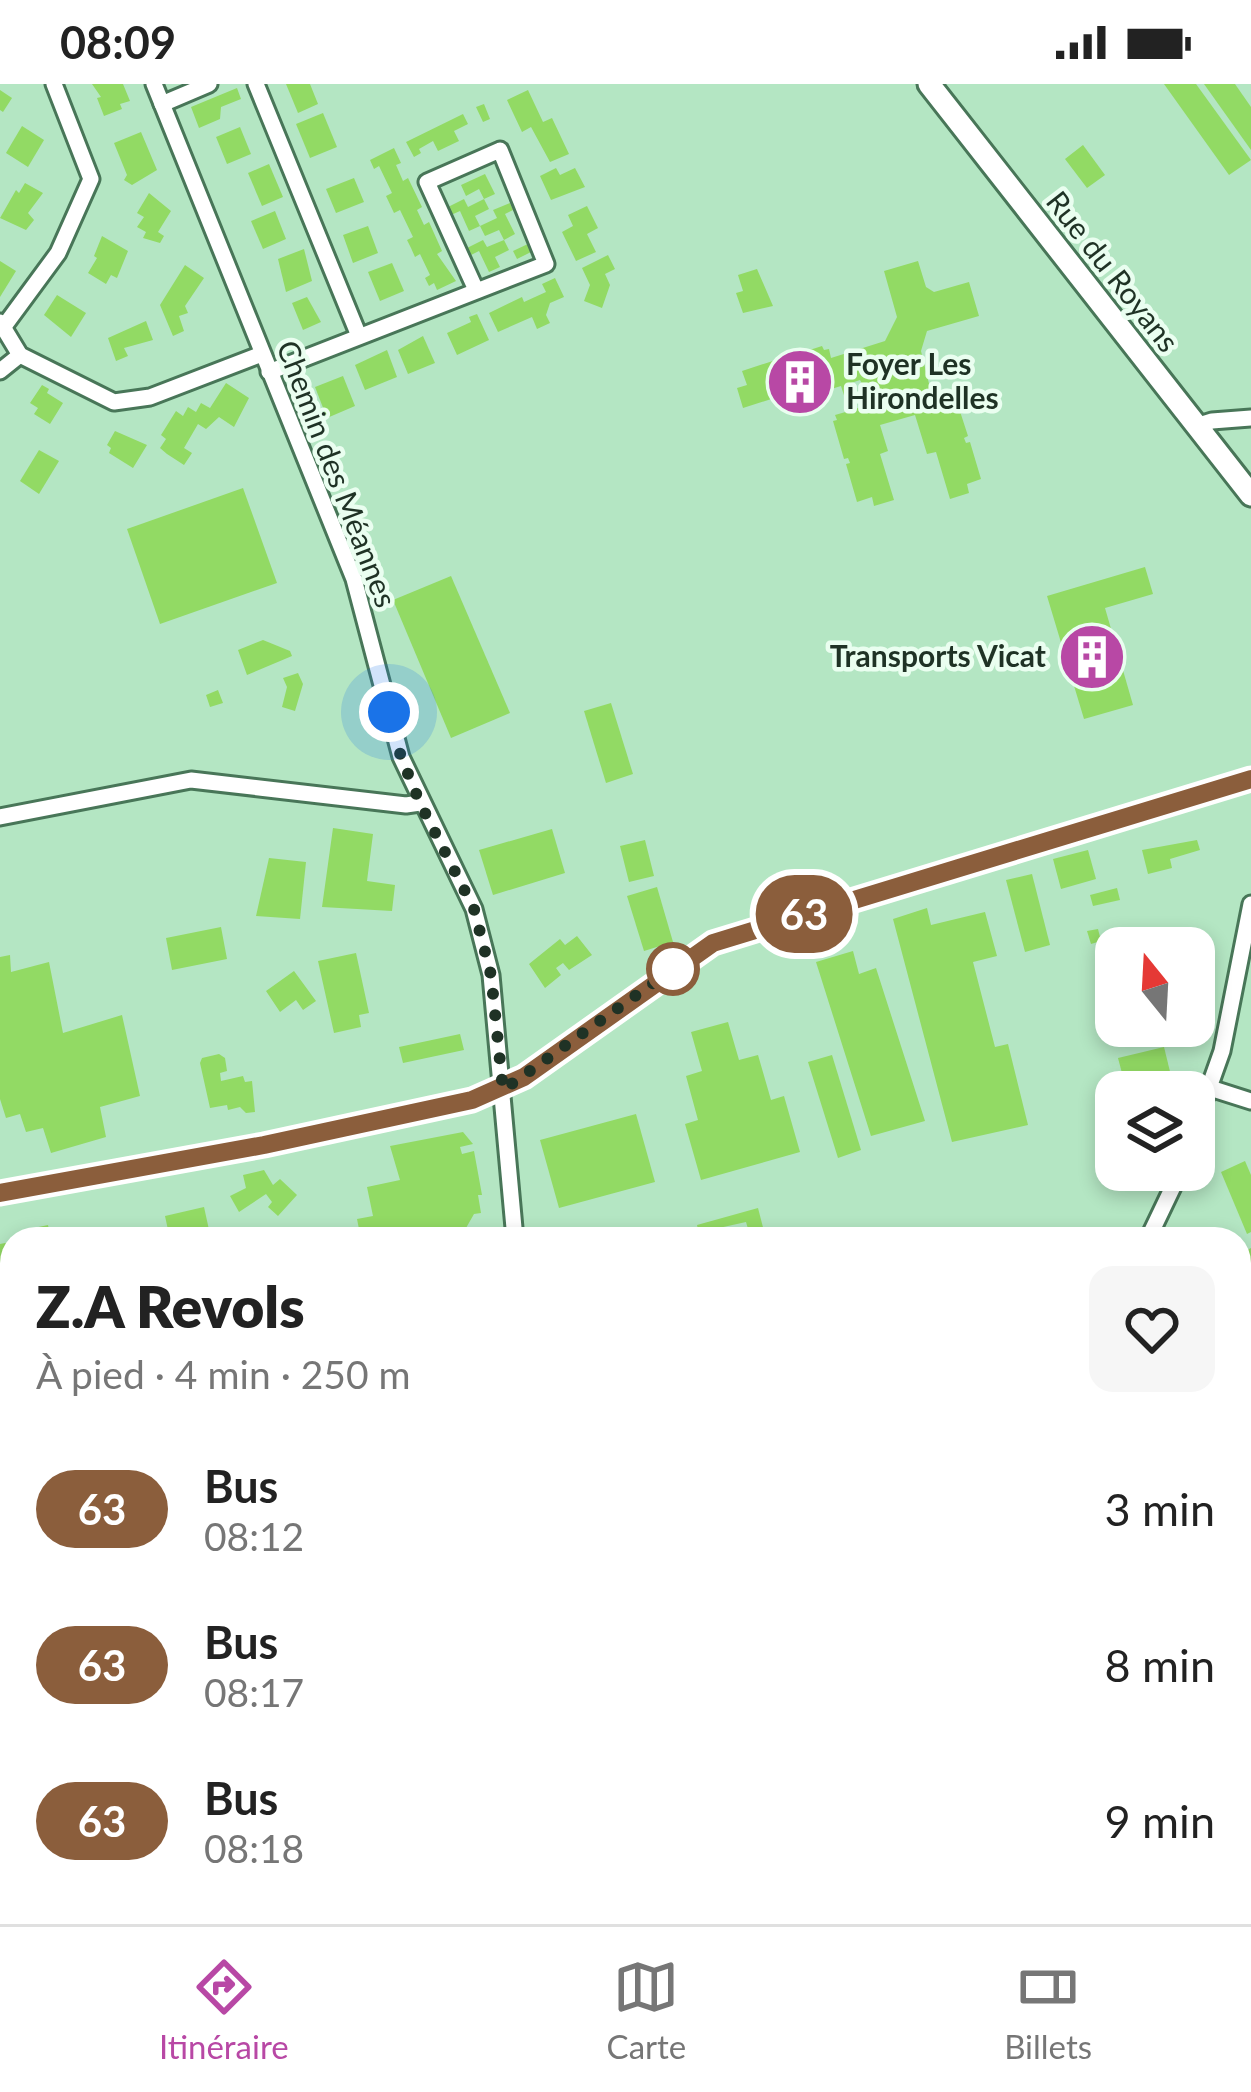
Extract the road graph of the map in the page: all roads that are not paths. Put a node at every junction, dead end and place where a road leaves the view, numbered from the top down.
1 (54, 84) edge
2 (154, 84) edge
3 (209, 84) edge
4 (256, 84) edge
5 (928, 84) edge
6 (162, 104) junction
7 (476, 290) junction
8 (2, 324) edge
9 (359, 336) junction
10 (262, 353) junction
11 (20, 355) junction
12 (0, 371) edge
13 (269, 372) junction
14 (1251, 418) edge
15 (1196, 426) junction
16 (1251, 495) edge
17 (1251, 779) edge
18 (420, 803) junction
19 (0, 817) edge
20 (1251, 904) edge
21 (1215, 1071) edge
22 (503, 1090) junction
23 (1215, 1090) edge
24 (1251, 1102) edge
25 (1171, 1191) edge
26 (0, 1193) edge
27 (514, 1227) edge
28 (1154, 1227) edge

1 - 8 street
2 - 6 street, Chemin des Méannes
3 - 6 street
4 - 9 street
5 - 15 street, Rue du Royans
6 - 10 street, Chemin des Méannes
7 - 7 street
7 - 9 street
8 - 11 street
9 - 13 street
10 - 11 street
10 - 13 street, Chemin des Méannes
11 - 12 street
13 - 18 street, Chemin des Méannes
14 - 15 street
15 - 16 street, Rue du Royans
17 - 22 street
18 - 19 street
18 - 22 street, Chemin des Méannes
20 - 21 street
22 - 26 street
22 - 27 street, Chemin des Méannes
23 - 24 street
25 - 28 street

